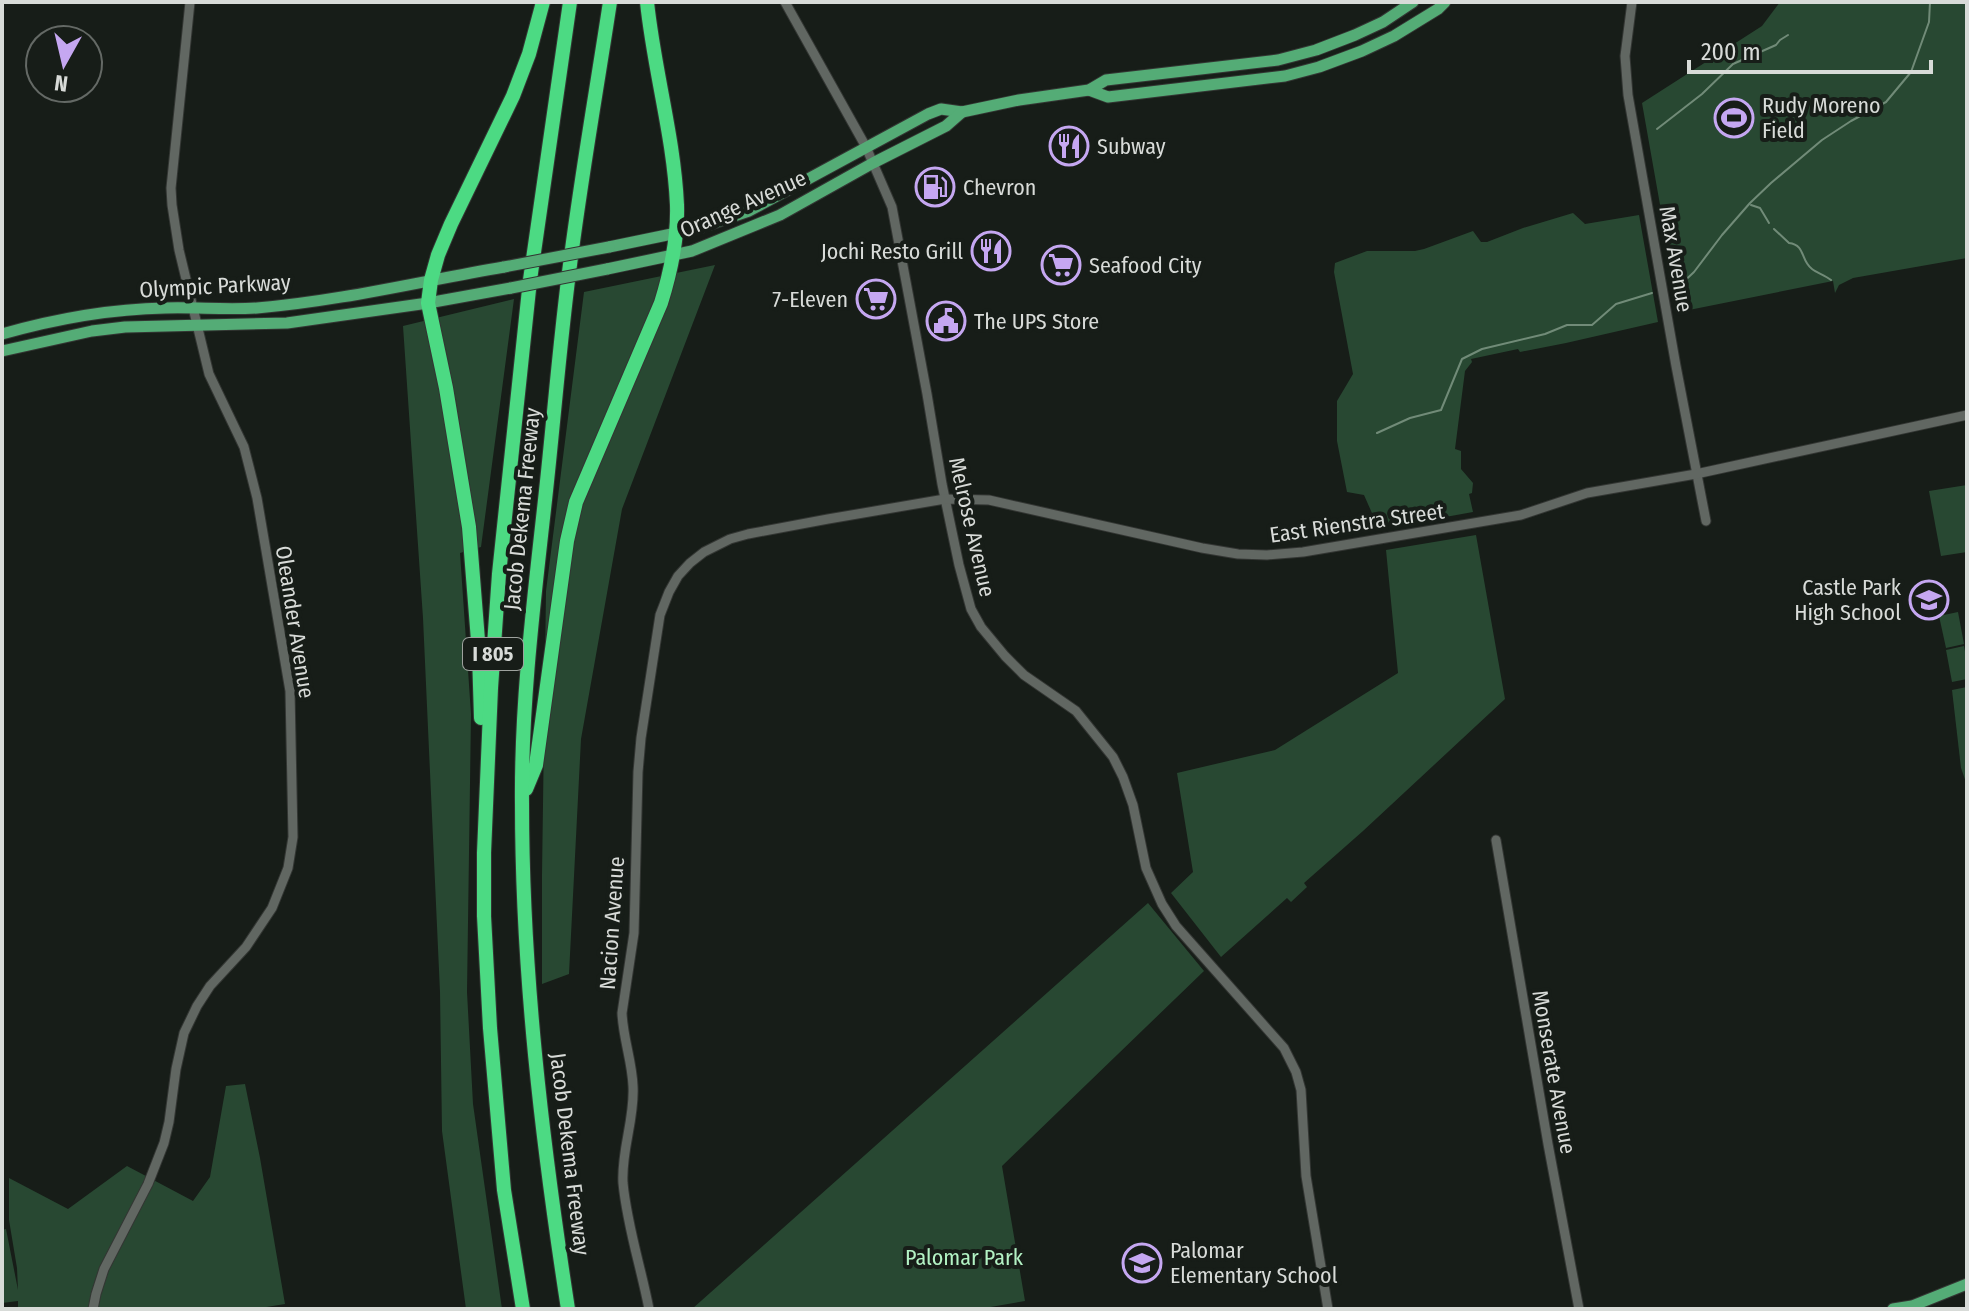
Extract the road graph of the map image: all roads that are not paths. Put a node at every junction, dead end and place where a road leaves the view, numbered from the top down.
1 (190, 2) edge
2 (543, 2) edge
3 (570, 2) edge
4 (610, 2) edge
5 (647, 2) edge
6 (785, 2) edge
7 (1413, 2) edge
8 (1445, 2) edge
9 (1632, 2) edge
10 (1203, 69) junction
11 (1206, 85) junction
12 (1089, 90) junction
13 (962, 112) junction
14 (866, 147) junction
15 (873, 163) junction
16 (676, 233) junction
17 (673, 256) junction
18 (431, 280) junction
19 (428, 303) junction
20 (194, 309) junction
21 (197, 325) junction
22 (2, 334) edge
23 (2, 351) edge
24 (1967, 415) edge
25 (1696, 474) junction
26 (945, 499) junction
27 (1706, 521) dead end
28 (704, 552) joint
29 (522, 800) junction
30 (1496, 840) dead end
31 (484, 853) junction
32 (1967, 1284) edge
33 (93, 1309) edge
34 (523, 1309) edge
35 (568, 1309) edge
36 (649, 1309) edge
37 (1328, 1309) edge
38 (1579, 1309) edge
39 (1893, 1309) edge

1 - 20 street, Oleander Avenue
2 - 18 highway
3 - 31 highway, Jacob Dekema Freeway / I 805
4 - 29 highway, Jacob Dekema Freeway / I 805
5 - 16 highway
6 - 14 street, Melrose Avenue
7 - 10 main road, Orange Avenue
8 - 11 main road, Orange Avenue
9 - 25 street, Max Avenue
10 - 11 main road
10 - 12 main road, Orange Avenue
11 - 12 main road, Orange Avenue
12 - 13 main road, Orange Avenue
13 - 14 main road, Orange Avenue
13 - 15 main road, Orange Avenue
14 - 15 street, Melrose Avenue
14 - 16 main road, Orange Avenue
15 - 17 main road, Orange Avenue
15 - 26 street, Melrose Avenue
16 - 17 highway
16 - 18 main road, Orange Avenue, bridge
17 - 19 main road, Orange Avenue, bridge
17 - 29 highway
18 - 19 highway
18 - 20 main road, Olympic Parkway
19 - 21 main road, Olympic Parkway
19 - 31 highway
20 - 21 street, Oleander Avenue
20 - 22 main road, Olympic Parkway
21 - 23 main road, Olympic Parkway
21 - 33 street, Oleander Avenue
24 - 25 street, East Rienstra Street
25 - 26 street, East Rienstra Street
25 - 27 street, Max Avenue
26 - 28 street, East Rienstra Street
26 - 37 street, Melrose Avenue
28 - 36 street, Nacion Avenue
29 - 35 highway, Jacob Dekema Freeway / I 805
30 - 38 street, Monserate Avenue
31 - 34 highway, Jacob Dekema Freeway / I 805
32 - 39 main road

